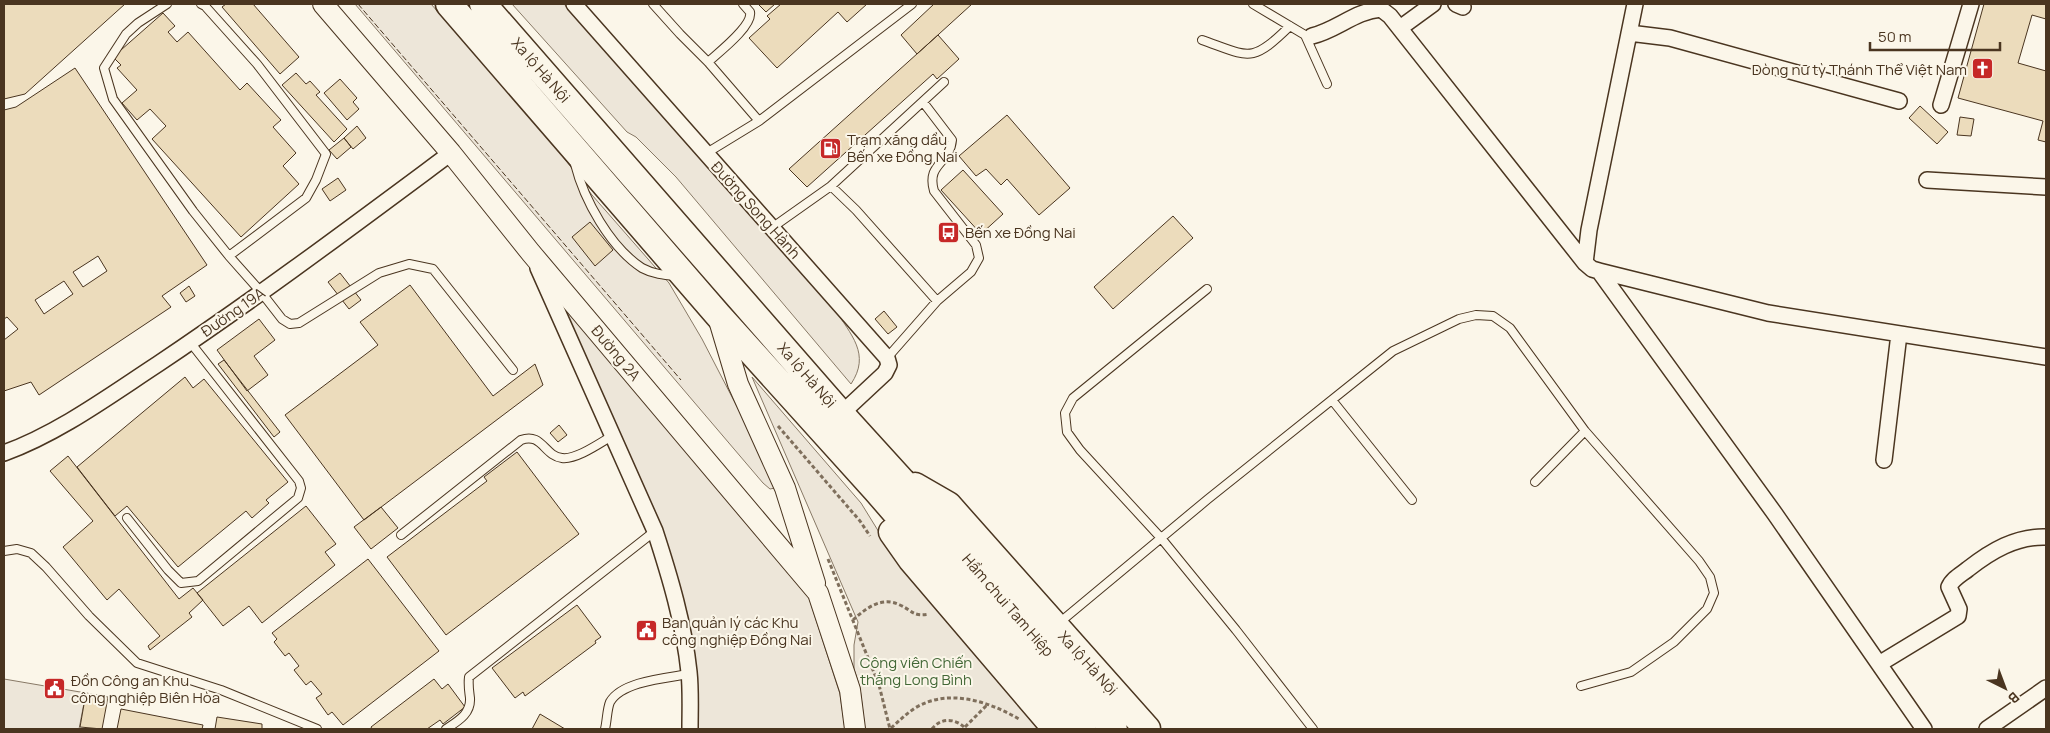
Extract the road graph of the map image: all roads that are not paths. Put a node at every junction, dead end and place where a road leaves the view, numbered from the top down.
1 (167, 4) edge
2 (204, 4) edge
3 (323, 4) edge
4 (449, 4) edge
5 (483, 4) edge
6 (574, 4) edge
7 (653, 4) edge
8 (743, 4) edge
9 (912, 4) edge
10 (1253, 4) edge
11 (1433, 4) edge
12 (1635, 4) edge
13 (1971, 4) edge
14 (1380, 6) edge
15 (1290, 26) junction
16 (1400, 28) junction
17 (1629, 32) junction
18 (1308, 35) junction
19 (1202, 40) dead end
20 (708, 62) junction
21 (944, 82) dead end
22 (1327, 84) dead end
23 (1899, 101) dead end
24 (923, 102) junction
25 (1941, 105) dead end
26 (759, 121) junction
27 (451, 154) junction
28 (705, 154) junction
29 (1927, 180) dead end
30 (831, 186) junction
31 (2046, 187) edge
32 (773, 227) junction
33 (531, 253) junction
34 (228, 256) junction
35 (1585, 263) junction
36 (1599, 271) junction
37 (1207, 289) dead end
38 (261, 292) junction
39 (937, 301) junction
40 (718, 315) junction
41 (1900, 334) junction
42 (190, 342) junction
43 (887, 358) junction
44 (2046, 358) edge
45 (513, 370) dead end
46 (1332, 400) junction
47 (841, 414) junction
48 (1585, 432) junction
49 (612, 436) junction
50 (4, 453) edge
51 (1884, 460) dead end
52 (901, 480) junction
53 (1535, 482) dead end
54 (876, 490) junction
55 (1412, 500) dead end
56 (127, 518) dead end
57 (655, 531) junction
58 (401, 535) dead end
59 (2046, 537) edge
60 (1161, 538) junction
61 (4, 551) edge
62 (818, 592) junction
63 (1056, 626) junction
64 (1879, 664) junction
65 (689, 674) junction
66 (1581, 686) dead end
67 (2046, 688) edge
68 (317, 729) edge
69 (446, 729) edge
70 (605, 729) edge
71 (690, 729) edge
72 (855, 729) edge
73 (1056, 729) edge
74 (1083, 729) edge
75 (1114, 729) edge
76 (1147, 729) edge
77 (1313, 729) edge
78 (1924, 729) edge
79 (1987, 729) edge

1 - 34 lane
2 - 34 lane
3 - 27 street, Đường 2A
4 - 40 highway, Xa lộ Hà Nội
5 - 47 highway, Xa lộ Hà Nội
6 - 28 street, Đường Song Hành
7 - 20 lane
8 - 20 lane
9 - 26 lane
10 - 15 lane
11 - 16 street
12 - 17 street
13 - 25 street
14 - 16 street
14 - 18 street
15 - 18 lane
15 - 19 lane
16 - 35 street
17 - 23 street
17 - 35 street
18 - 22 lane
20 - 26 lane
21 - 24 lane
24 - 30 lane
24 - 39 lane
26 - 28 lane
27 - 33 street, Đường 2A
27 - 38 street, Đường 19A
28 - 32 street, Đường Song Hành
29 - 31 street
30 - 32 lane
30 - 39 lane
32 - 43 street, Đường Song Hành
33 - 49 street
33 - 62 street, Đường 2A
34 - 38 lane
35 - 36 street
36 - 41 street
36 - 64 street
37 - 60 lane
38 - 42 street, Đường 19A
38 - 45 lane
39 - 43 lane
40 - 54 highway, Xa lộ Hà Nội
40 - 62 street
41 - 44 street
41 - 51 street
42 - 50 street, Đường 19A
42 - 56 lane
43 - 47 street
46 - 48 lane
46 - 55 lane
46 - 60 lane
47 - 52 highway, Xa lộ Hà Nội
48 - 53 lane
48 - 66 lane
49 - 57 street
49 - 58 lane
52 - 63 highway, Xa lộ Hà Nội
52 - 75 highway, Hầm chui Tam Hiệp
54 - 73 highway, Xa lộ Hà Nội
54 - 74 highway, Hầm chui Tam Hiệp
57 - 65 street
57 - 69 lane
59 - 64 street
60 - 63 lane
60 - 77 lane
61 - 68 lane
62 - 72 street, Đường 2A
63 - 76 highway, Xa lộ Hà Nội
64 - 78 street
65 - 70 lane
65 - 71 street
67 - 79 street

